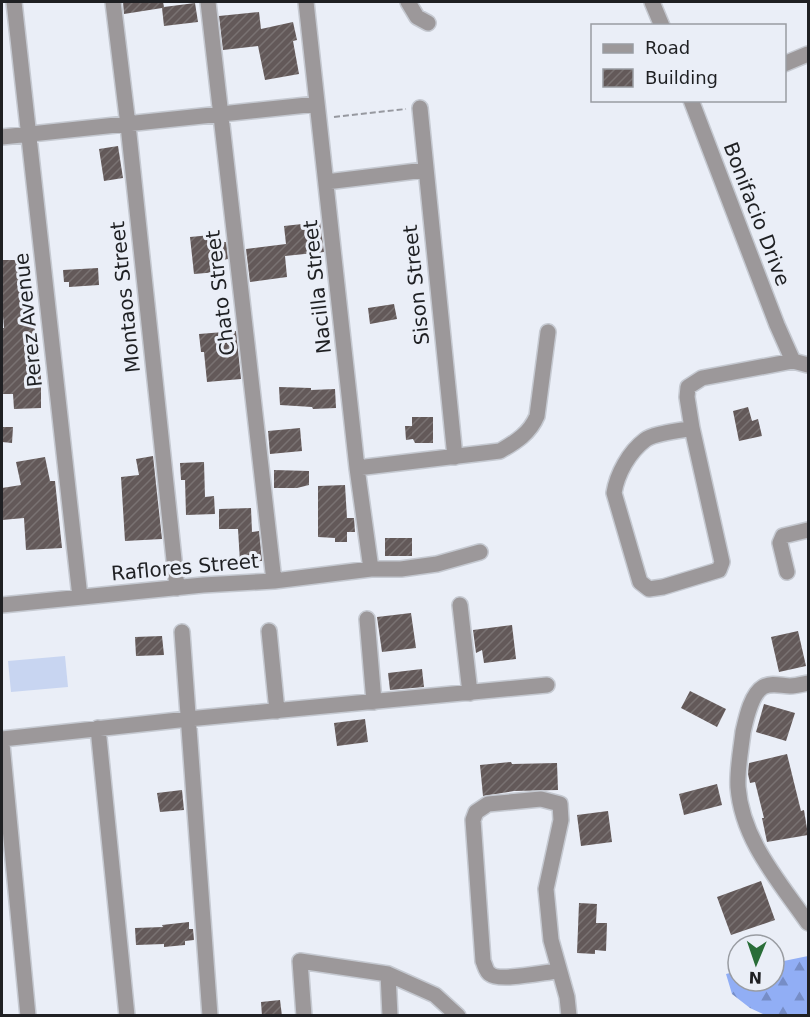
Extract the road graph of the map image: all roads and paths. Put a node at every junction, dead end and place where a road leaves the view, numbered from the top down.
1 (14, 2) edge
2 (113, 2) edge
3 (208, 2) edge
4 (306, 2) edge
5 (408, 2) edge
6 (652, 2) edge
7 (428, 23) dead end
8 (661, 24) edge
9 (808, 54) edge
10 (786, 63) edge
11 (693, 102) edge
12 (420, 108) joint
13 (318, 111) junction
14 (221, 115) junction
15 (129, 125) junction
16 (28, 134) junction
17 (2, 137) edge
18 (425, 170) junction
19 (326, 182) junction
20 (548, 332) dead end
21 (793, 361) junction
22 (808, 365) edge
23 (692, 428) junction
24 (455, 457) junction
25 (357, 468) junction
26 (808, 530) edge
27 (480, 552) dead end
28 (371, 569) junction
29 (788, 572) dead end
30 (274, 581) junction
31 (177, 588) junction
32 (80, 597) junction
33 (460, 604) dead end
34 (2, 605) edge
35 (367, 619) dead end
36 (269, 631) dead end
37 (182, 632) dead end
38 (808, 683) edge
39 (547, 685) dead end
40 (470, 693) junction
41 (374, 702) junction
42 (277, 711) junction
43 (188, 719) junction
44 (98, 728) junction
45 (2, 739) edge
46 (2, 744) edge
47 (808, 923) edge
48 (558, 970) junction
49 (388, 974) junction
50 (28, 1016) edge
51 (127, 1016) edge
52 (210, 1016) edge
53 (304, 1016) edge
54 (390, 1016) edge
55 (458, 1016) edge
56 (569, 1016) edge

1 - 16 street, Perez Avenue
2 - 15 street, Montaos Street
3 - 14 street, Chato Street
4 - 13 street, Nacilla Street
5 - 7 street
6 - 8 street
9 - 10 street
11 - 21 street, Bonifacio Drive
12 - 13 path
12 - 18 street, Sison Street
13 - 14 street
13 - 19 street, Nacilla Street
14 - 15 street
14 - 30 street, Chato Street
15 - 16 street
15 - 31 street, Montaos Street
16 - 17 street
16 - 32 street, Perez Avenue
18 - 19 street
18 - 24 street, Sison Street
19 - 25 street, Nacilla Street
20 - 24 street
21 - 22 street
21 - 23 street
23 - 23 street
24 - 25 street
25 - 28 street, Nacilla Street
26 - 29 street
27 - 28 street, Raflores Street
28 - 30 street, Raflores Street
30 - 31 street, Raflores Street
31 - 32 street, Raflores Street
32 - 34 street, Raflores Street
33 - 40 street
35 - 41 street
36 - 42 street
37 - 43 street
38 - 47 street
39 - 40 street
40 - 41 street
41 - 42 street
42 - 43 street
43 - 44 street
43 - 52 street
44 - 45 street
44 - 51 street
46 - 50 street
48 - 48 street
48 - 56 street
49 - 53 street
49 - 54 street
49 - 55 street

